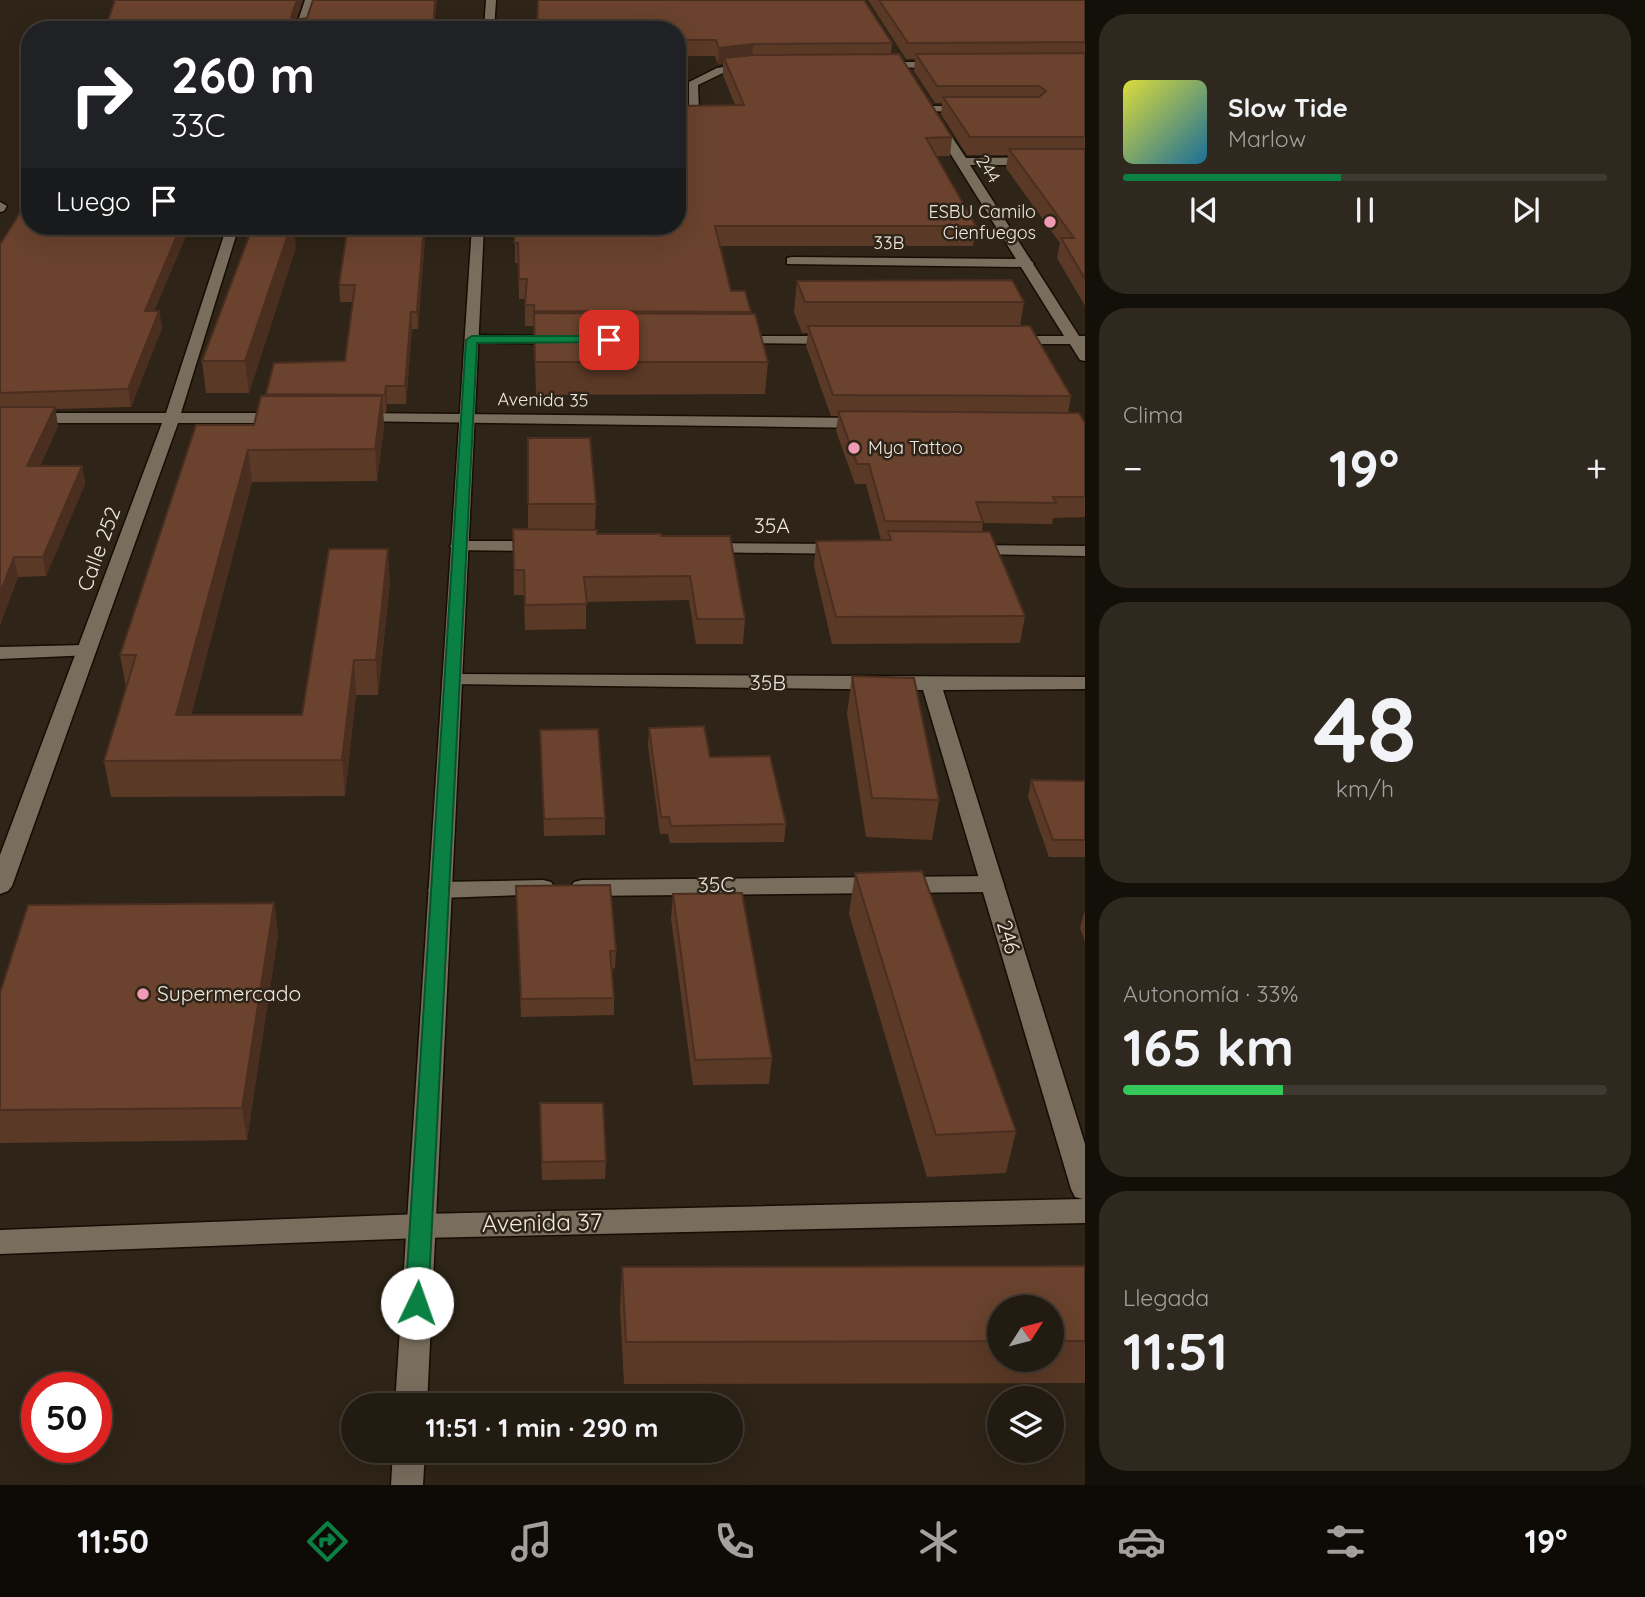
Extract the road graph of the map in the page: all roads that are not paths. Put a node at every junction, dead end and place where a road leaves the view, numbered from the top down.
1 (310, 0) edge
2 (491, 0) edge
3 (303, 21) edge
4 (490, 21) edge
5 (861, 65) edge
6 (956, 65) edge
7 (766, 66) edge
8 (982, 109) edge
9 (686, 110) edge
10 (1085, 161) edge
11 (963, 162) junction
12 (230, 235) edge
13 (478, 235) edge
14 (792, 261) dead end
15 (1027, 263) junction
16 (472, 340) junction
17 (582, 340) edge
18 (719, 340) edge
19 (856, 340) edge
20 (993, 340) edge
21 (1080, 340) edge
22 (1085, 357) edge
23 (0, 418) edge
24 (172, 418) junction
25 (306, 418) edge
26 (333, 418) edge
27 (467, 419) junction
28 (879, 423) edge
29 (459, 545) junction
30 (556, 546) edge
31 (681, 548) edge
32 (862, 549) edge
33 (960, 550) edge
34 (1085, 551) edge
35 (85, 651) junction
36 (0, 653) edge
37 (452, 680) junction
38 (1085, 683) edge
39 (931, 684) junction
40 (992, 884) junction
41 (0, 886) edge
42 (440, 890) junction
43 (1085, 1189) edge
44 (1085, 1211) edge
45 (421, 1226) junction
46 (0, 1242) edge
47 (412, 1393) edge
48 (408, 1463) edge
49 (407, 1485) edge

1 - 3 street
2 - 4 street
5 - 6 street
7 - 9 street
8 - 11 street, 244
10 - 11 street
11 - 15 street, 244
12 - 24 street, Calle 252
13 - 16 street
14 - 15 street, 33B
15 - 21 street, 244
16 - 17 street
16 - 27 street
18 - 19 street
20 - 21 street
21 - 22 street, 244
23 - 24 street
24 - 25 street
24 - 35 street, Calle 252
26 - 27 street, Avenida 35
27 - 28 street, Avenida 35
27 - 29 street
29 - 30 street
29 - 37 street
31 - 32 street, 35A
33 - 34 street
35 - 36 street
35 - 41 street, Calle 252
37 - 39 street, 35B
37 - 42 street
38 - 39 street, 35B
39 - 40 street, 246
40 - 42 street, 35C
40 - 43 street, 246
42 - 45 street
44 - 45 street, Avenida 37
45 - 46 street, Avenida 37
45 - 47 street
48 - 49 street

